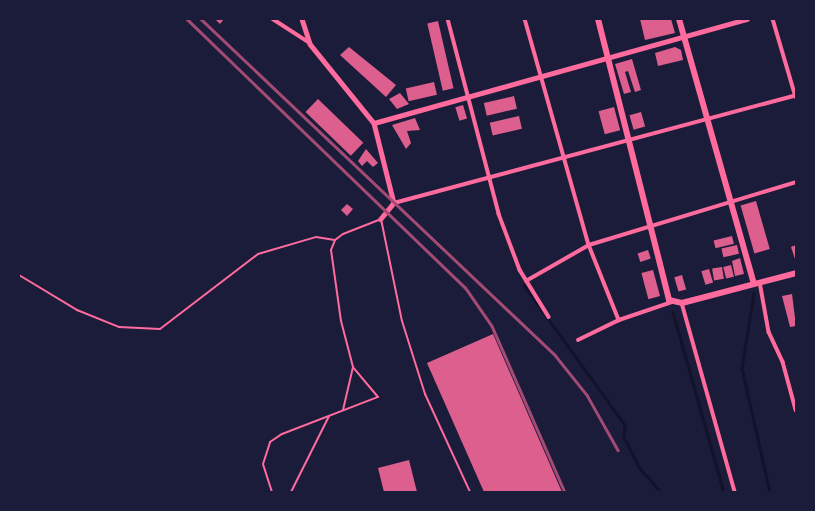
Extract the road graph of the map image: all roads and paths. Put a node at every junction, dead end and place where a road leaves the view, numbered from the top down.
1 (273, 19) edge
2 (302, 19) edge
3 (448, 19) edge
4 (525, 19) edge
5 (598, 19) edge
6 (679, 19) edge
7 (747, 19) edge
8 (773, 19) edge
9 (684, 36) junction
10 (310, 44) junction
11 (607, 57) junction
12 (541, 76) junction
13 (467, 96) junction
14 (796, 96) edge
15 (707, 119) junction
16 (374, 123) junction
17 (628, 139) junction
18 (563, 156) junction
19 (487, 176) junction
20 (796, 182) edge
21 (732, 201) junction
22 (394, 204) junction
23 (381, 219) junction
24 (649, 225) junction
25 (335, 240) junction
26 (589, 245) junction
27 (796, 273) edge
28 (19, 275) edge
29 (526, 281) junction
30 (757, 283) junction
31 (671, 301) junction
32 (682, 303) junction
33 (549, 317) dead end
34 (619, 320) junction
35 (578, 340) dead end
36 (353, 367) junction
37 (343, 410) junction
38 (796, 410) edge
39 (329, 416) junction
40 (272, 492) edge
41 (291, 492) edge
42 (470, 492) edge
43 (736, 492) edge

1 - 10 street
2 - 10 street
3 - 13 street
4 - 12 street
5 - 11 main road
6 - 9 main road
7 - 9 street
8 - 14 street
9 - 11 street
9 - 15 main road
10 - 16 street
11 - 12 street
11 - 17 main road
12 - 13 street
12 - 18 street
13 - 16 street
13 - 19 street
14 - 15 street
15 - 17 street
15 - 21 main road
16 - 22 street
17 - 18 street
17 - 24 main road
18 - 19 street
18 - 26 street
19 - 22 street
19 - 29 street
20 - 21 street
21 - 24 street
21 - 30 main road
22 - 23 street
23 - 25 lane
23 - 42 lane
24 - 26 street
24 - 31 main road
25 - 28 lane
25 - 36 lane
26 - 29 street
26 - 34 street
27 - 30 main road
29 - 33 street
30 - 32 main road
30 - 38 street
31 - 32 main road
31 - 34 street
32 - 43 street
34 - 35 street
36 - 37 lane
36 - 37 lane
37 - 39 lane
39 - 40 lane
39 - 41 lane

